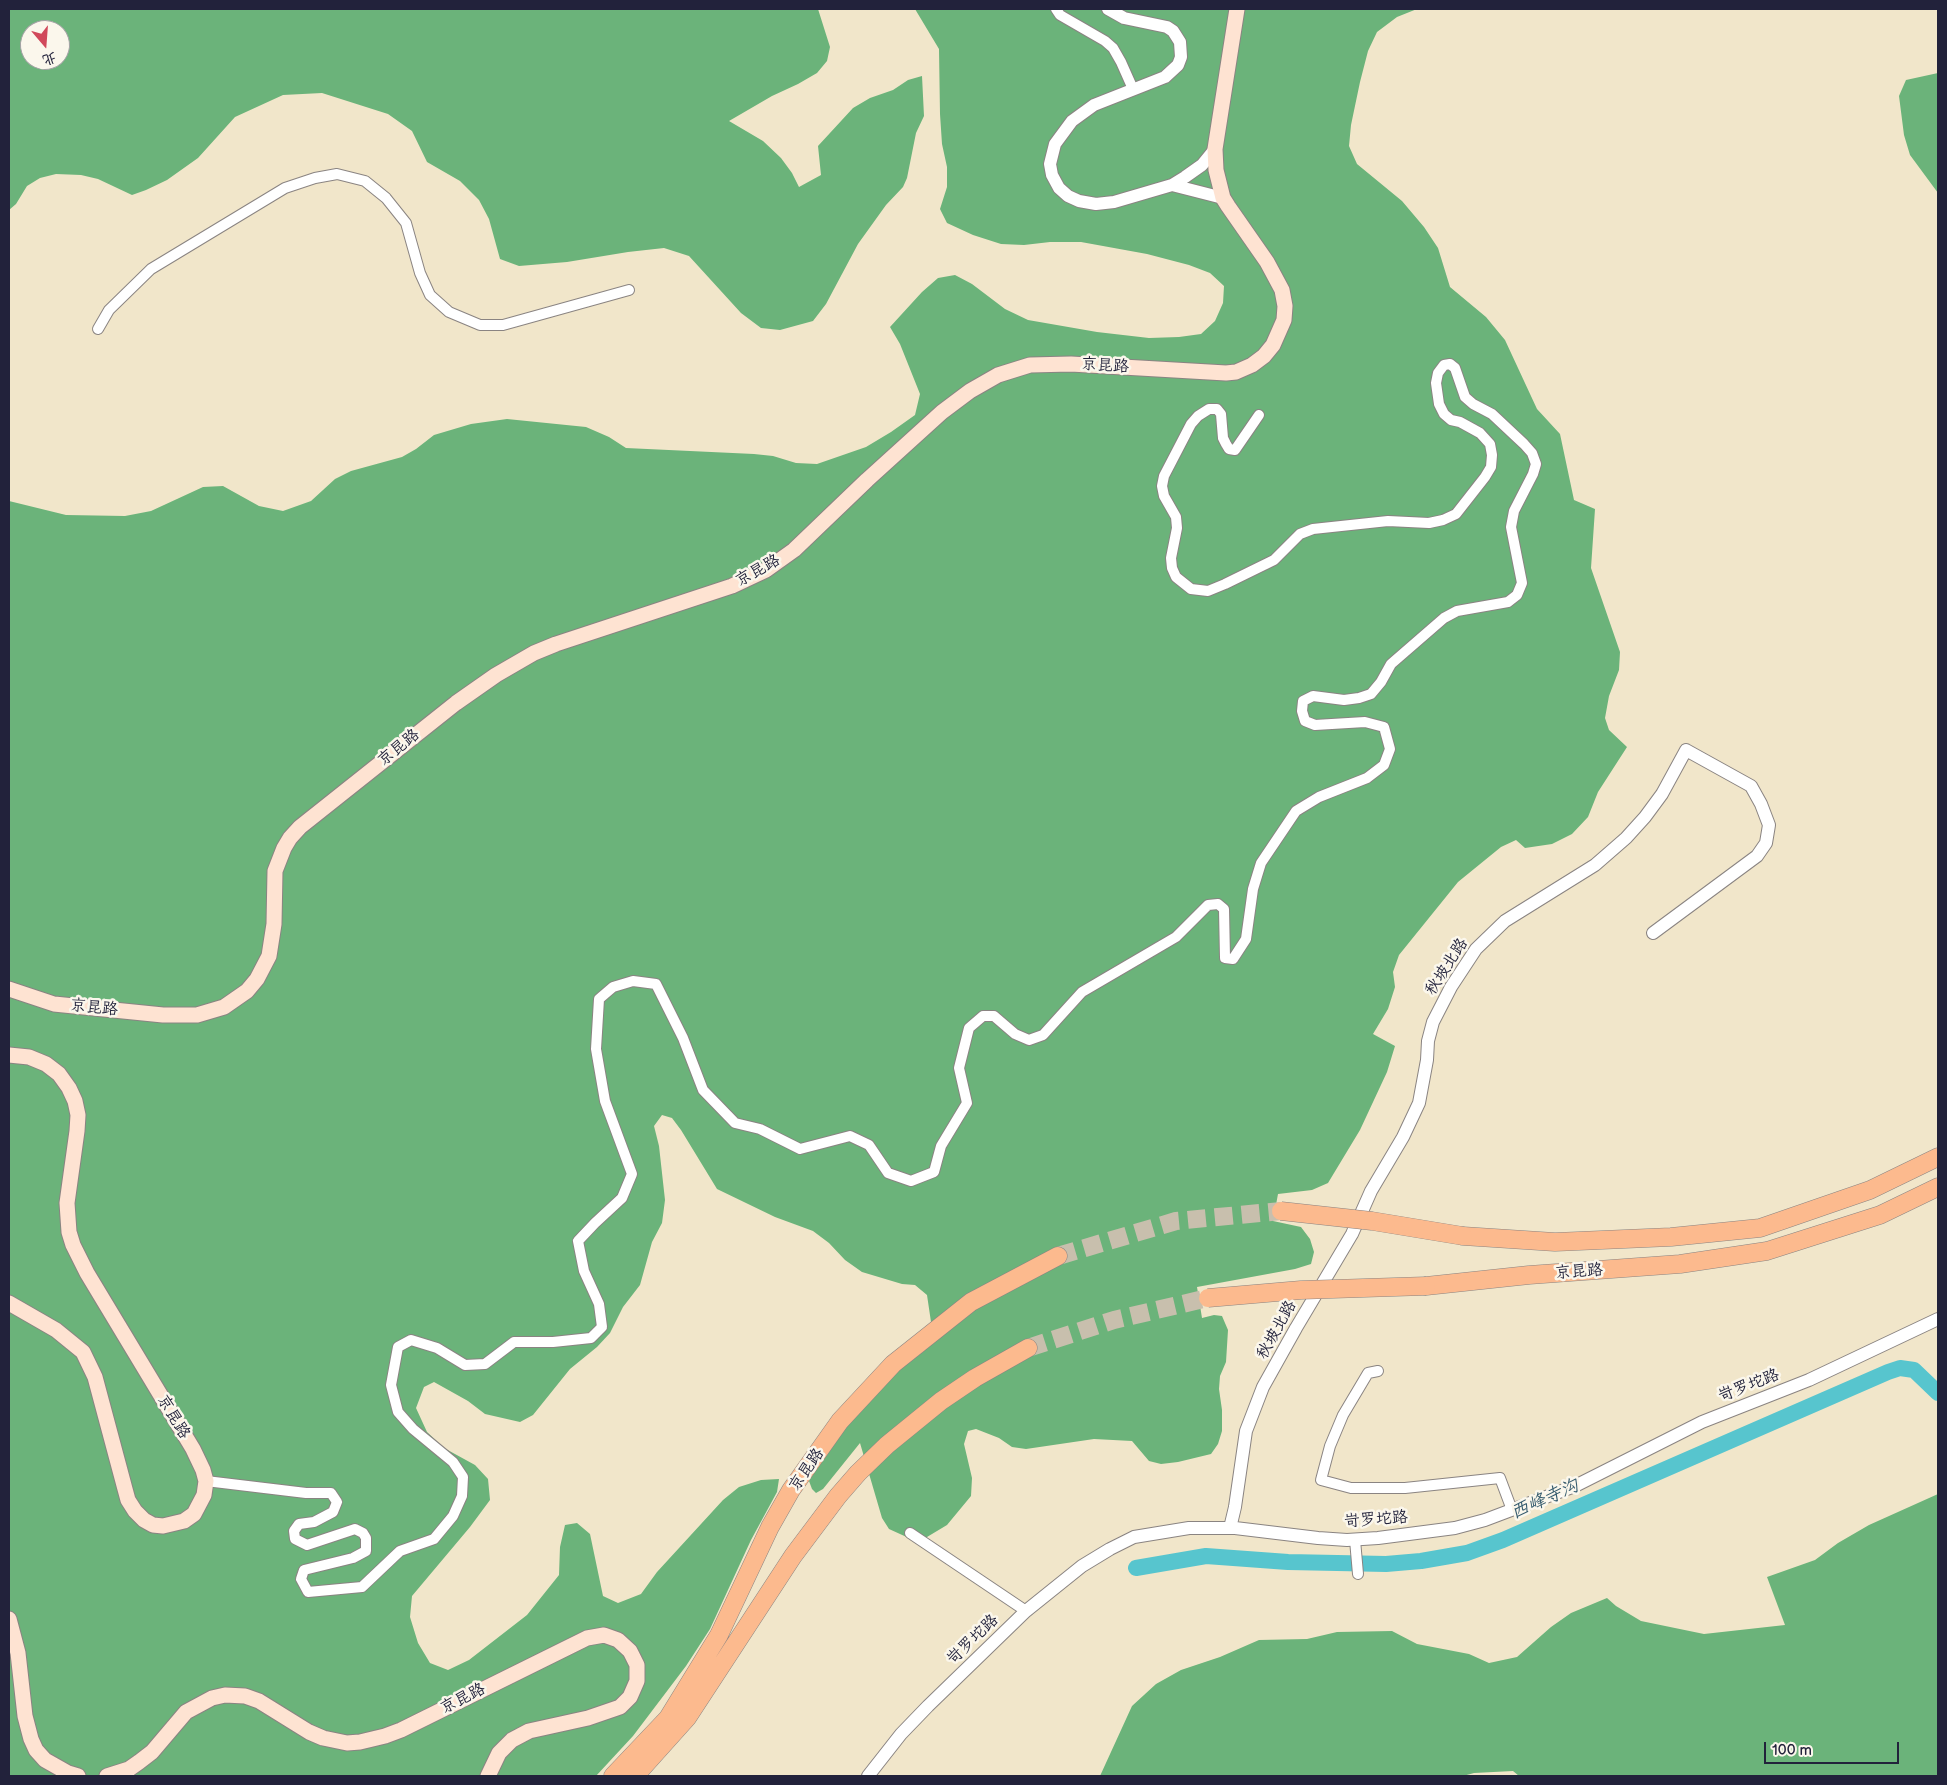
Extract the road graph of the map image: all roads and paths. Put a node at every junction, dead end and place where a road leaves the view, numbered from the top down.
1 (1056, 9) edge
2 (1108, 9) edge
3 (1237, 9) edge
4 (1133, 89) junction
5 (1215, 149) junction
6 (1172, 184) junction
7 (1223, 198) junction
8 (629, 290) dead end
9 (98, 329) dead end
10 (1259, 415) dead end
11 (1653, 934) dead end
12 (9, 989) edge
13 (9, 1055) edge
14 (1938, 1157) edge
15 (1938, 1187) edge
16 (1281, 1211) tunnel mouth
17 (1058, 1256) tunnel mouth
18 (1208, 1298) tunnel mouth
19 (9, 1303) edge
20 (1938, 1319) edge
21 (1028, 1348) tunnel mouth
22 (1378, 1371) dead end
23 (206, 1481) junction
24 (1512, 1510) junction
25 (1230, 1528) junction
26 (910, 1533) dead end
27 (1355, 1540) junction
28 (1358, 1572) dead end
29 (1026, 1612) junction
30 (9, 1620) edge
31 (641, 1773) edge
32 (78, 1776) edge
33 (107, 1776) edge
34 (488, 1776) edge
35 (613, 1776) edge
36 (868, 1776) edge

1 - 4 street
2 - 4 street
3 - 5 main road, 京昆路
4 - 6 street
5 - 6 street
5 - 7 main road, 京昆路
6 - 7 street
7 - 12 main road, 京昆路
8 - 9 street
10 - 23 street
11 - 25 street, 秋坡北路
13 - 23 main road, 京昆路
14 - 16 highway, 京昆路, bridge
15 - 18 highway, 京昆路, bridge
17 - 35 highway, 京昆路
19 - 23 main road
20 - 24 street, 岢罗坨路
21 - 31 highway
22 - 24 street
24 - 27 street, 岢罗坨路
25 - 27 street, 岢罗坨路
25 - 29 street, 岢罗坨路
26 - 29 street
27 - 28 street
29 - 36 street, 岢罗坨路
30 - 32 main road
33 - 34 main road, 京昆路

